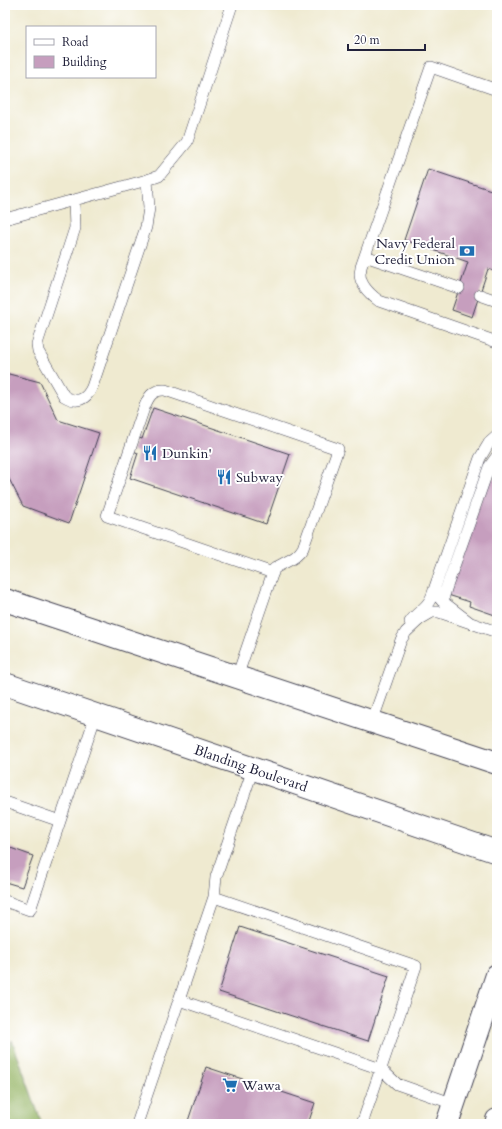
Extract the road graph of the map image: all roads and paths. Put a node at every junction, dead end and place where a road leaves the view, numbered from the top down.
1 (232, 5) edge
2 (497, 90) edge
3 (147, 180) junction
4 (74, 200) junction
5 (5, 219) edge
6 (365, 256) junction
7 (459, 288) dead end
8 (480, 295) dead end
9 (497, 301) edge
10 (497, 342) edge
11 (497, 436) edge
12 (497, 456) edge
13 (273, 573) junction
14 (435, 587) junction
15 (5, 600) edge
16 (444, 603) junction
17 (472, 624) junction
18 (406, 632) junction
19 (497, 632) edge
20 (237, 677) junction
21 (5, 684) edge
22 (96, 715) junction
23 (372, 722) junction
24 (497, 763) edge
25 (253, 769) junction
26 (5, 802) edge
27 (60, 821) junction
28 (497, 852) edge
29 (214, 897) junction
30 (5, 901) edge
31 (497, 975) edge
32 (180, 1000) junction
33 (381, 1069) junction
34 (454, 1104) junction
35 (497, 1120) edge
36 (137, 1124) edge
37 (362, 1124) edge
38 (447, 1124) edge
39 (496, 1124) edge

1 - 3 lane
2 - 6 lane
3 - 4 lane
3 - 4 lane
4 - 5 lane
6 - 7 lane
6 - 10 lane
8 - 9 lane
11 - 14 lane
12 - 16 lane
13 - 13 lane
13 - 20 lane
14 - 16 lane
14 - 18 lane
15 - 20 main road
16 - 17 lane
17 - 18 lane
17 - 19 lane
18 - 23 lane
20 - 23 main road
21 - 22 main road, Blanding Boulevard
22 - 25 main road, Blanding Boulevard
22 - 27 lane
23 - 24 main road
25 - 28 main road, Blanding Boulevard
25 - 29 lane
26 - 27 lane
27 - 30 lane
29 - 32 lane
29 - 33 lane
31 - 34 main road
32 - 33 lane
32 - 36 lane
33 - 34 lane
33 - 37 lane
34 - 38 main road
35 - 39 main road

